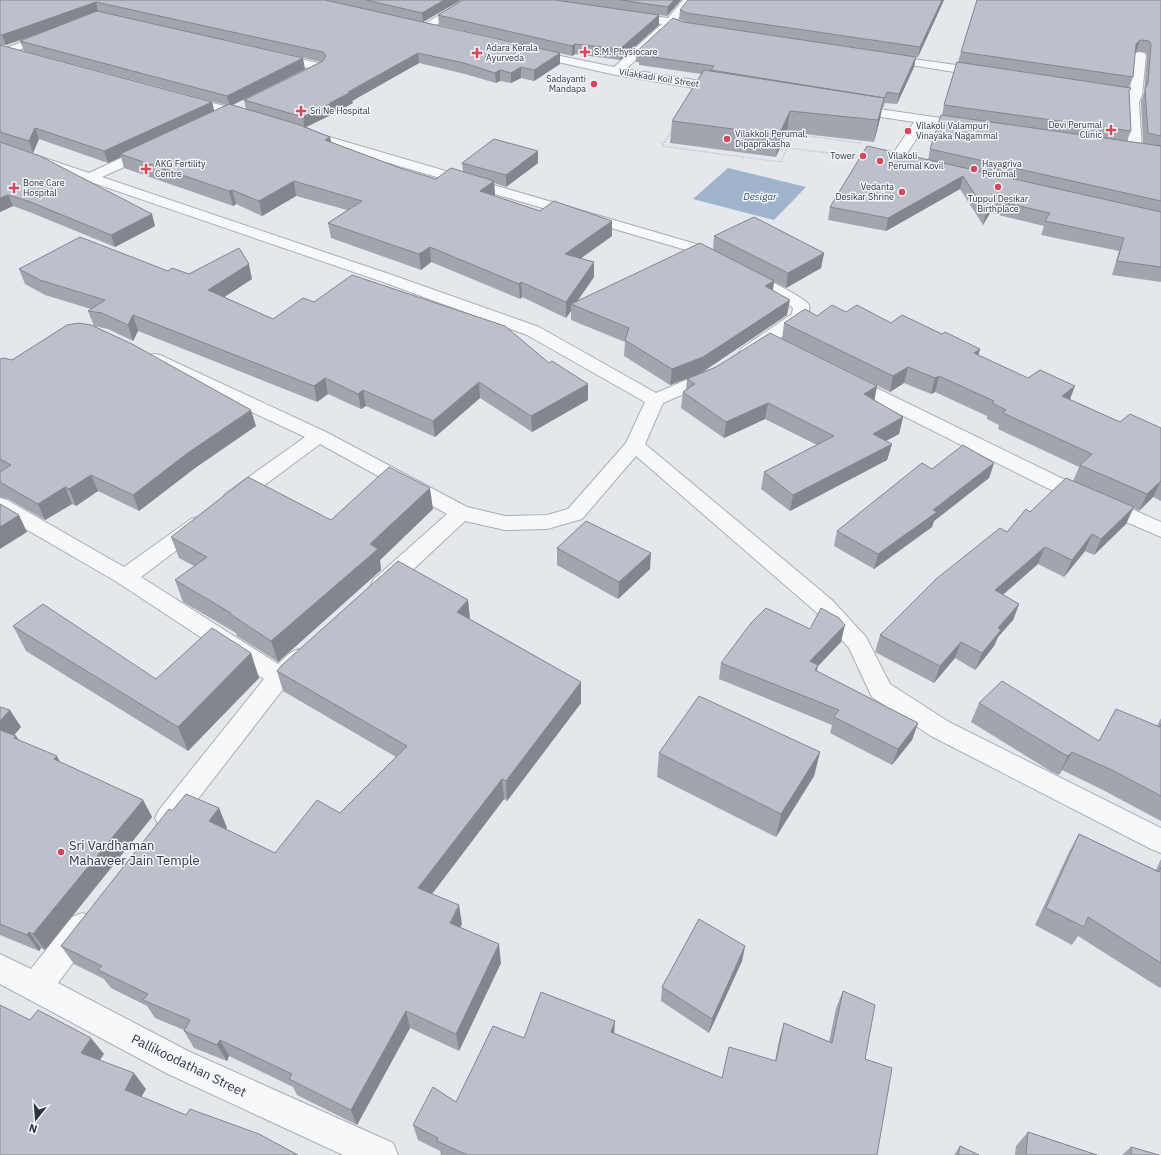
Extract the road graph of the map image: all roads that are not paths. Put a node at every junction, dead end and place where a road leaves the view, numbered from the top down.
1 (472, 0) edge
2 (689, 0) edge
3 (619, 15) edge
4 (672, 22) junction
5 (409, 25) edge
6 (424, 28) junction
7 (712, 31) edge
8 (57, 32) edge
9 (440, 32) edge
10 (4, 50) edge
11 (517, 50) edge
12 (267, 55) edge
13 (1140, 55) edge
14 (870, 56) edge
15 (30, 57) edge
16 (616, 71) junction
17 (306, 74) edge
18 (995, 74) edge
19 (1089, 88) edge
20 (734, 90) edge
21 (169, 95) edge
22 (1136, 95) junction
23 (244, 105) edge
24 (844, 107) edge
25 (231, 112) junction
26 (922, 120) junction
27 (261, 121) edge
28 (209, 122) edge
29 (977, 128) edge
30 (291, 130) edge
31 (160, 145) edge
32 (0, 147) edge
33 (1148, 152) edge
34 (934, 169) edge
35 (89, 178) junction
36 (136, 350) edge
37 (831, 372) edge
38 (655, 400) junction
39 (319, 436) junction
40 (635, 445) junction
41 (0, 505) edge
42 (461, 514) junction
43 (1161, 530) edge
44 (125, 577) junction
45 (367, 598) edge
46 (320, 640) edge
47 (279, 677) junction
48 (153, 838) edge
49 (1161, 841) edge
50 (94, 912) edge
51 (0, 968) edge
52 (36, 987) junction
53 (381, 1155) edge

1 - 6 street
2 - 4 street
3 - 4 street
4 - 7 street
4 - 16 street
5 - 6 street
6 - 9 street
8 - 10 street
10 - 15 street
11 - 16 street, Vilakkadi Koil Street
12 - 17 street
13 - 22 street
14 - 18 street
16 - 20 street, Vilakkadi Koil Street
19 - 22 street
21 - 25 street
22 - 33 street
23 - 25 street
24 - 26 street
25 - 27 street
25 - 28 street
26 - 29 street
26 - 34 street
30 - 38 street
31 - 35 street
32 - 35 street
35 - 38 street
36 - 39 street
37 - 43 street
38 - 40 street
39 - 42 street
39 - 44 street
40 - 42 street
40 - 49 street
41 - 44 street
42 - 45 street
44 - 47 street
46 - 47 street
47 - 48 street
50 - 52 street
51 - 52 street, Pallikoodathan Street
52 - 53 street, Pallikoodathan Street

